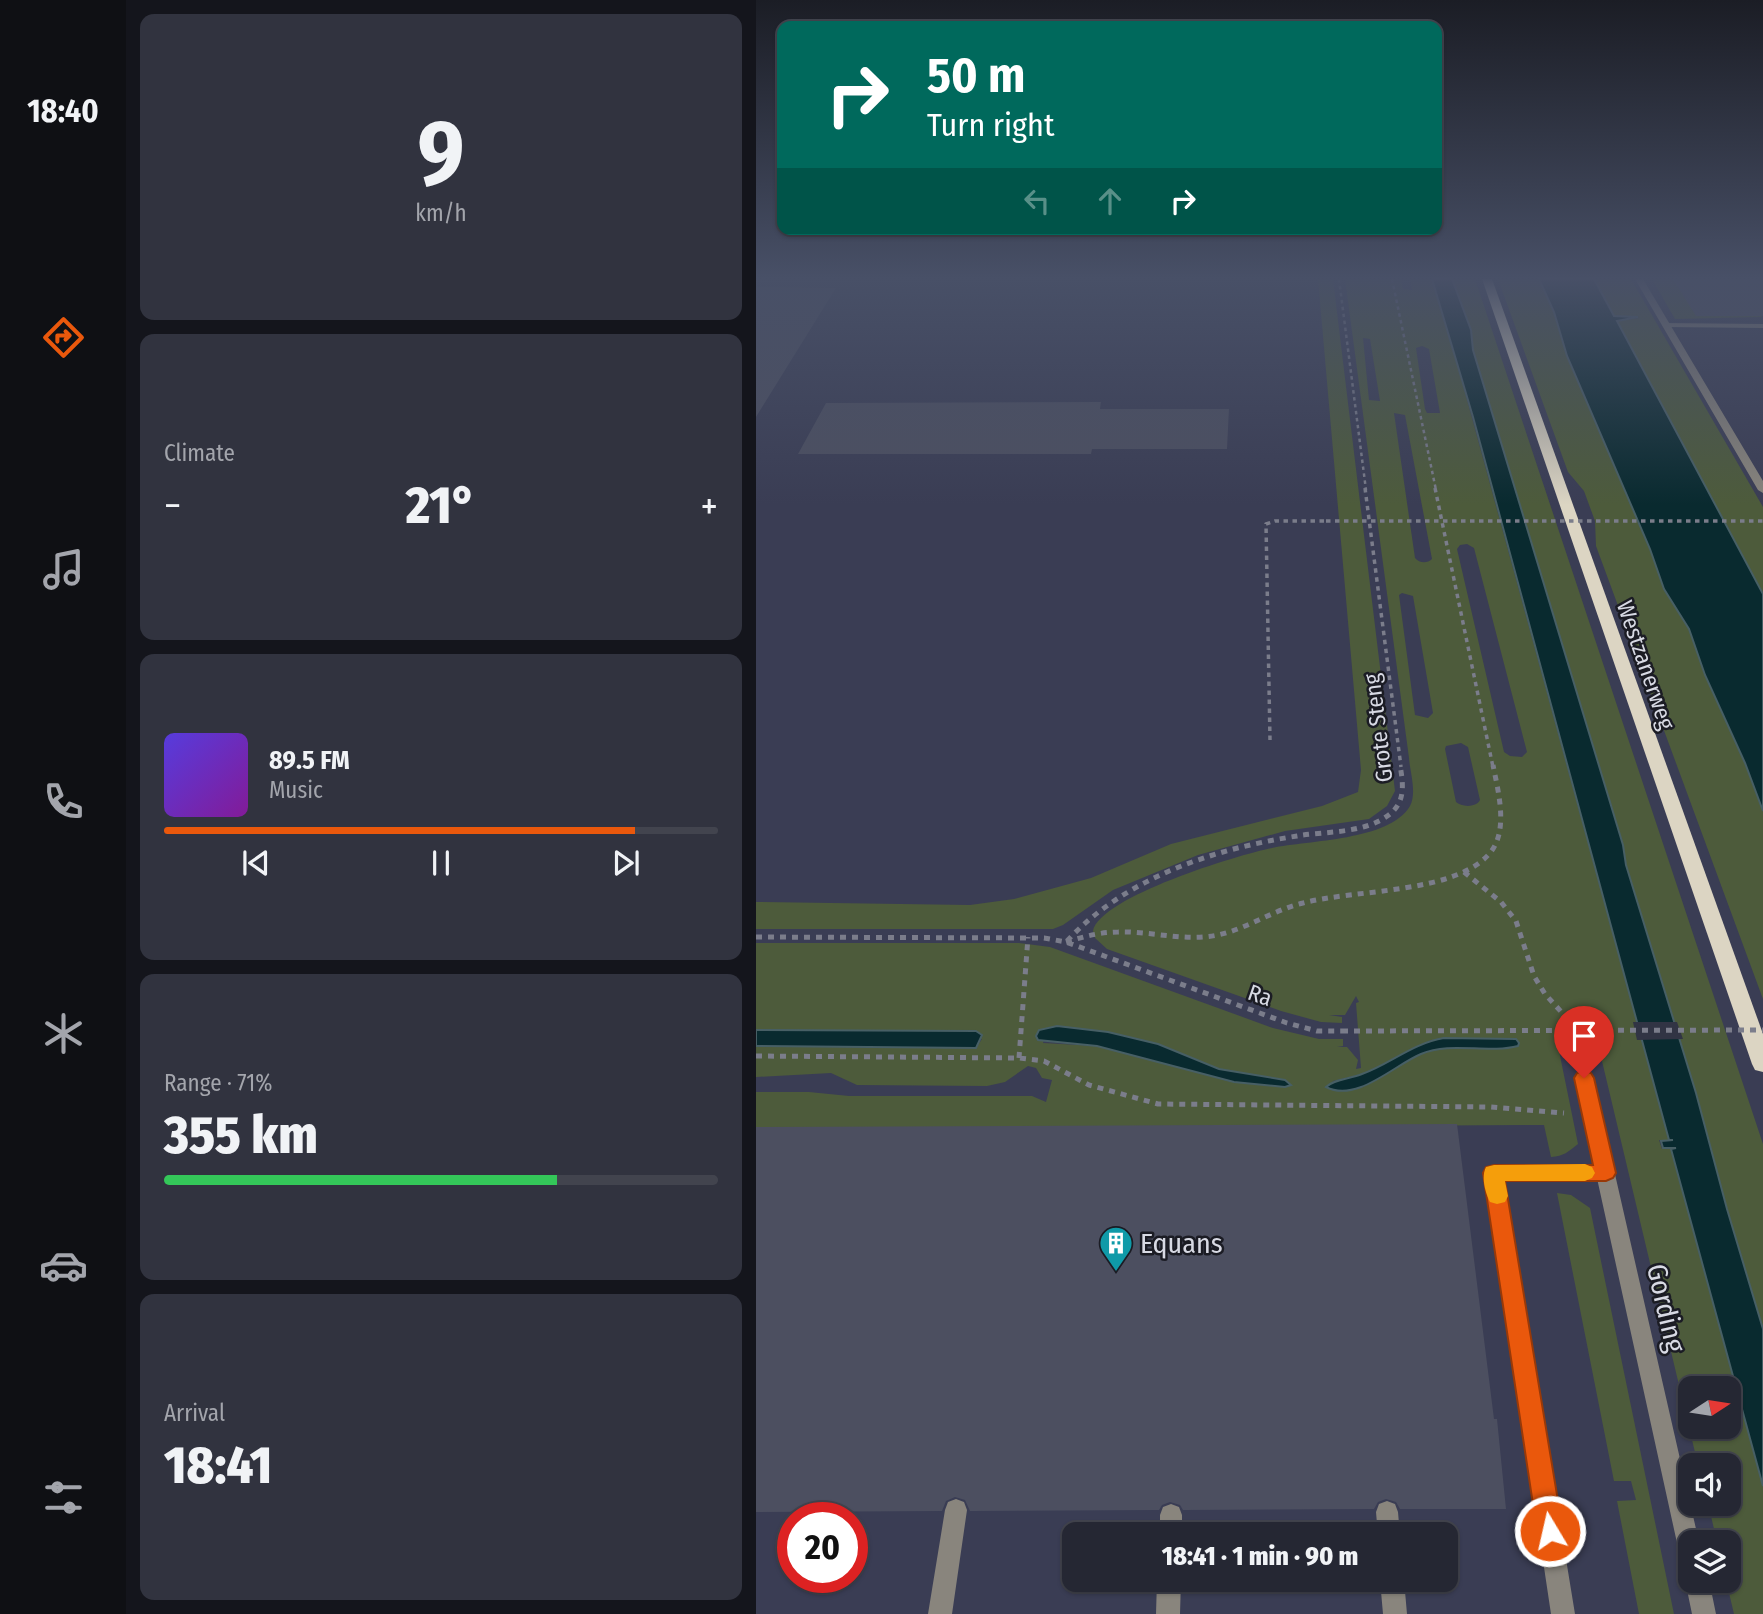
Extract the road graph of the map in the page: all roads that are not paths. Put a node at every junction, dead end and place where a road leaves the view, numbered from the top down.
1 (1513, 354) edge
2 (1683, 354) edge
3 (1763, 490) edge
4 (1763, 1065) edge
5 (1584, 1078) road end
6 (1606, 1173) junction
7 (957, 1510) dead end
8 (1387, 1512) dead end
9 (1388, 1522) edge
10 (1685, 1530) edge
11 (1169, 1592) edge
12 (1393, 1592) edge
13 (1700, 1593) edge
14 (940, 1614) edge
15 (1168, 1614) edge
16 (1395, 1614) edge
17 (1563, 1614) edge
18 (1704, 1614) edge

1 - 4 main road, Westzanerweg
2 - 3 street
5 - 6 street, Gording
6 - 10 street, Gording
6 - 17 street
7 - 14 street
8 - 9 street
11 - 15 street
12 - 16 street
13 - 18 street

